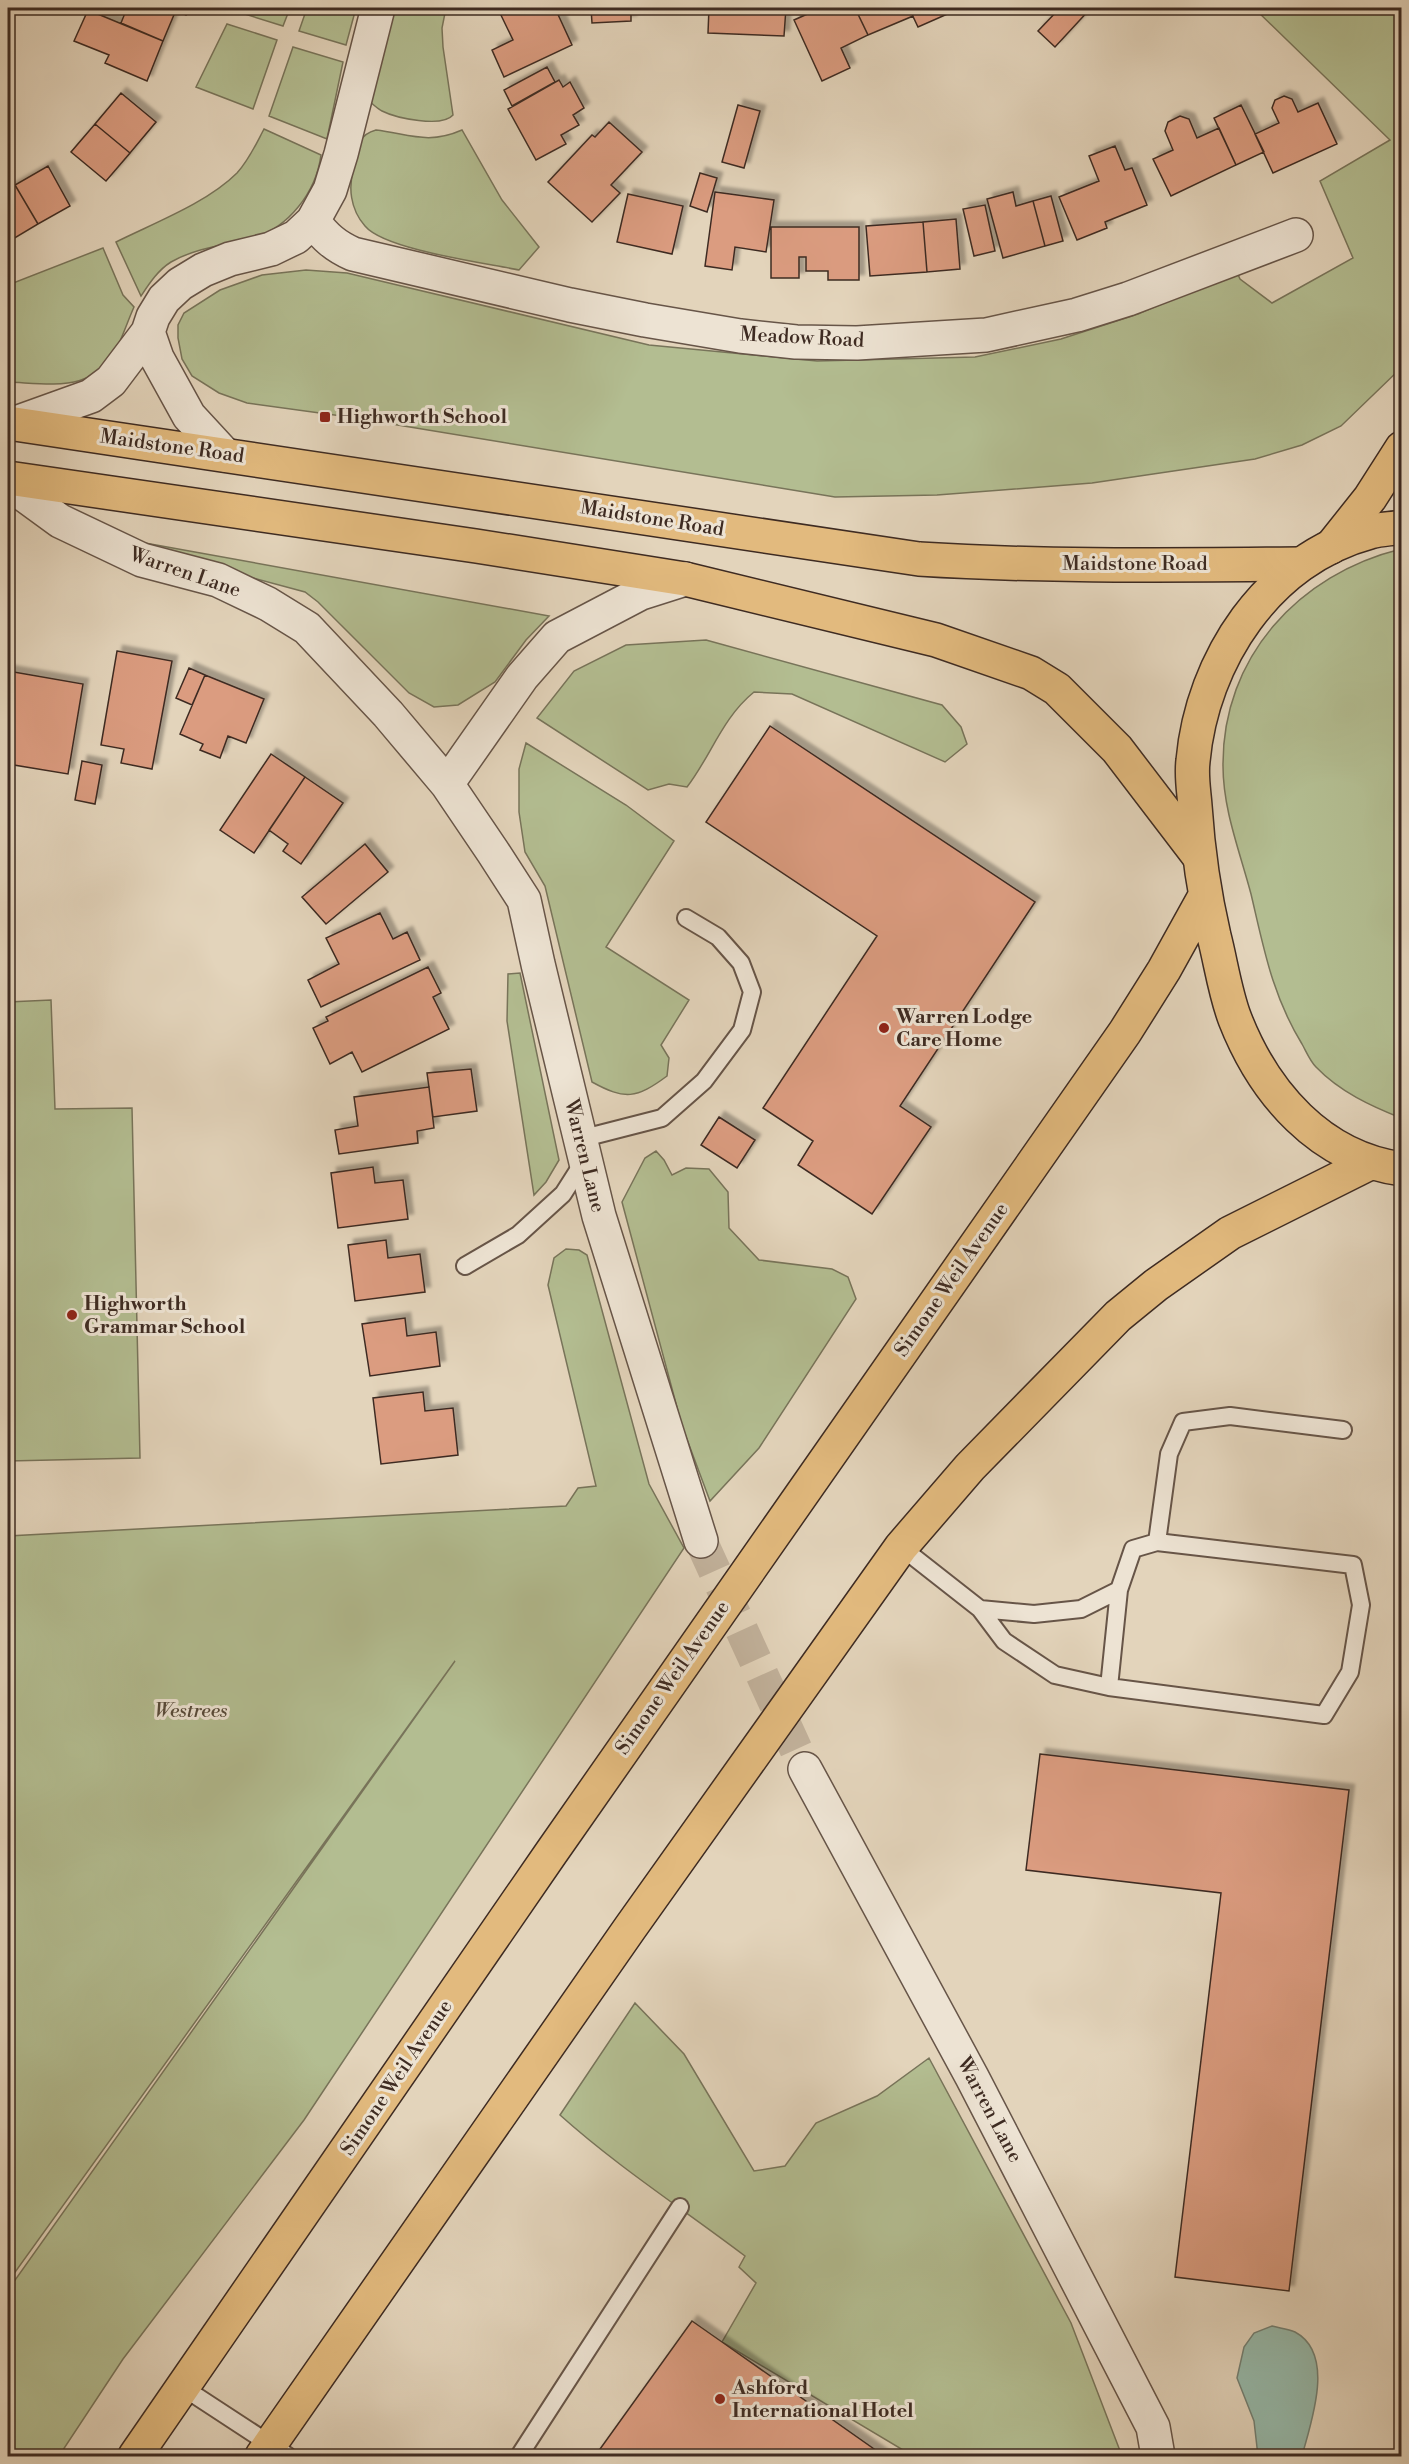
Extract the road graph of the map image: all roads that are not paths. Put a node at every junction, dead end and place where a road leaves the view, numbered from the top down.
1 (378, 8) edge
2 (314, 221) junction
3 (1296, 235) dead end
4 (148, 332) junction
5 (10, 423) edge
6 (1401, 448) edge
7 (225, 455) junction
8 (8, 478) edge
9 (8, 483) edge
10 (1401, 527) edge
11 (1330, 547) junction
12 (1301, 564) junction
13 (685, 579) junction
14 (447, 784) junction
15 (1198, 855) junction
16 (1205, 896) junction
17 (686, 918) dead end
18 (582, 1150) junction
19 (1385, 1166) edge
20 (1401, 1195) edge
21 (465, 1266) dead end
22 (1342, 1430) dead end
23 (701, 1541) tunnel mouth
24 (1157, 1542) junction
25 (901, 1547) junction
26 (1119, 1590) junction
27 (980, 1609) junction
28 (1108, 1687) junction
29 (805, 1769) tunnel mouth
30 (680, 2206) dead end
31 (184, 2388) junction
32 (274, 2453) edge
33 (135, 2457) edge
34 (519, 2457) edge
35 (1158, 2457) edge

1 - 2 street
2 - 3 street, Meadow Road
2 - 4 street
4 - 5 street
4 - 7 street
5 - 7 main road, Maidstone Road
6 - 11 main road
7 - 12 main road, Maidstone Road
8 - 13 main road
9 - 14 street, Warren Lane
10 - 11 main road
11 - 12 main road
12 - 15 main road
13 - 14 street
13 - 15 main road
14 - 18 street, Warren Lane
15 - 16 main road
16 - 19 main road
16 - 31 main road, Simone Weil Avenue
17 - 18 lane
18 - 21 lane
18 - 23 street, Warren Lane
19 - 20 main road
19 - 25 main road
22 - 24 lane
24 - 26 lane
24 - 28 lane
25 - 27 lane
25 - 32 main road
26 - 27 lane
26 - 28 lane
27 - 28 lane
29 - 35 street, Warren Lane
30 - 34 lane
31 - 32 lane
31 - 33 main road, Simone Weil Avenue

